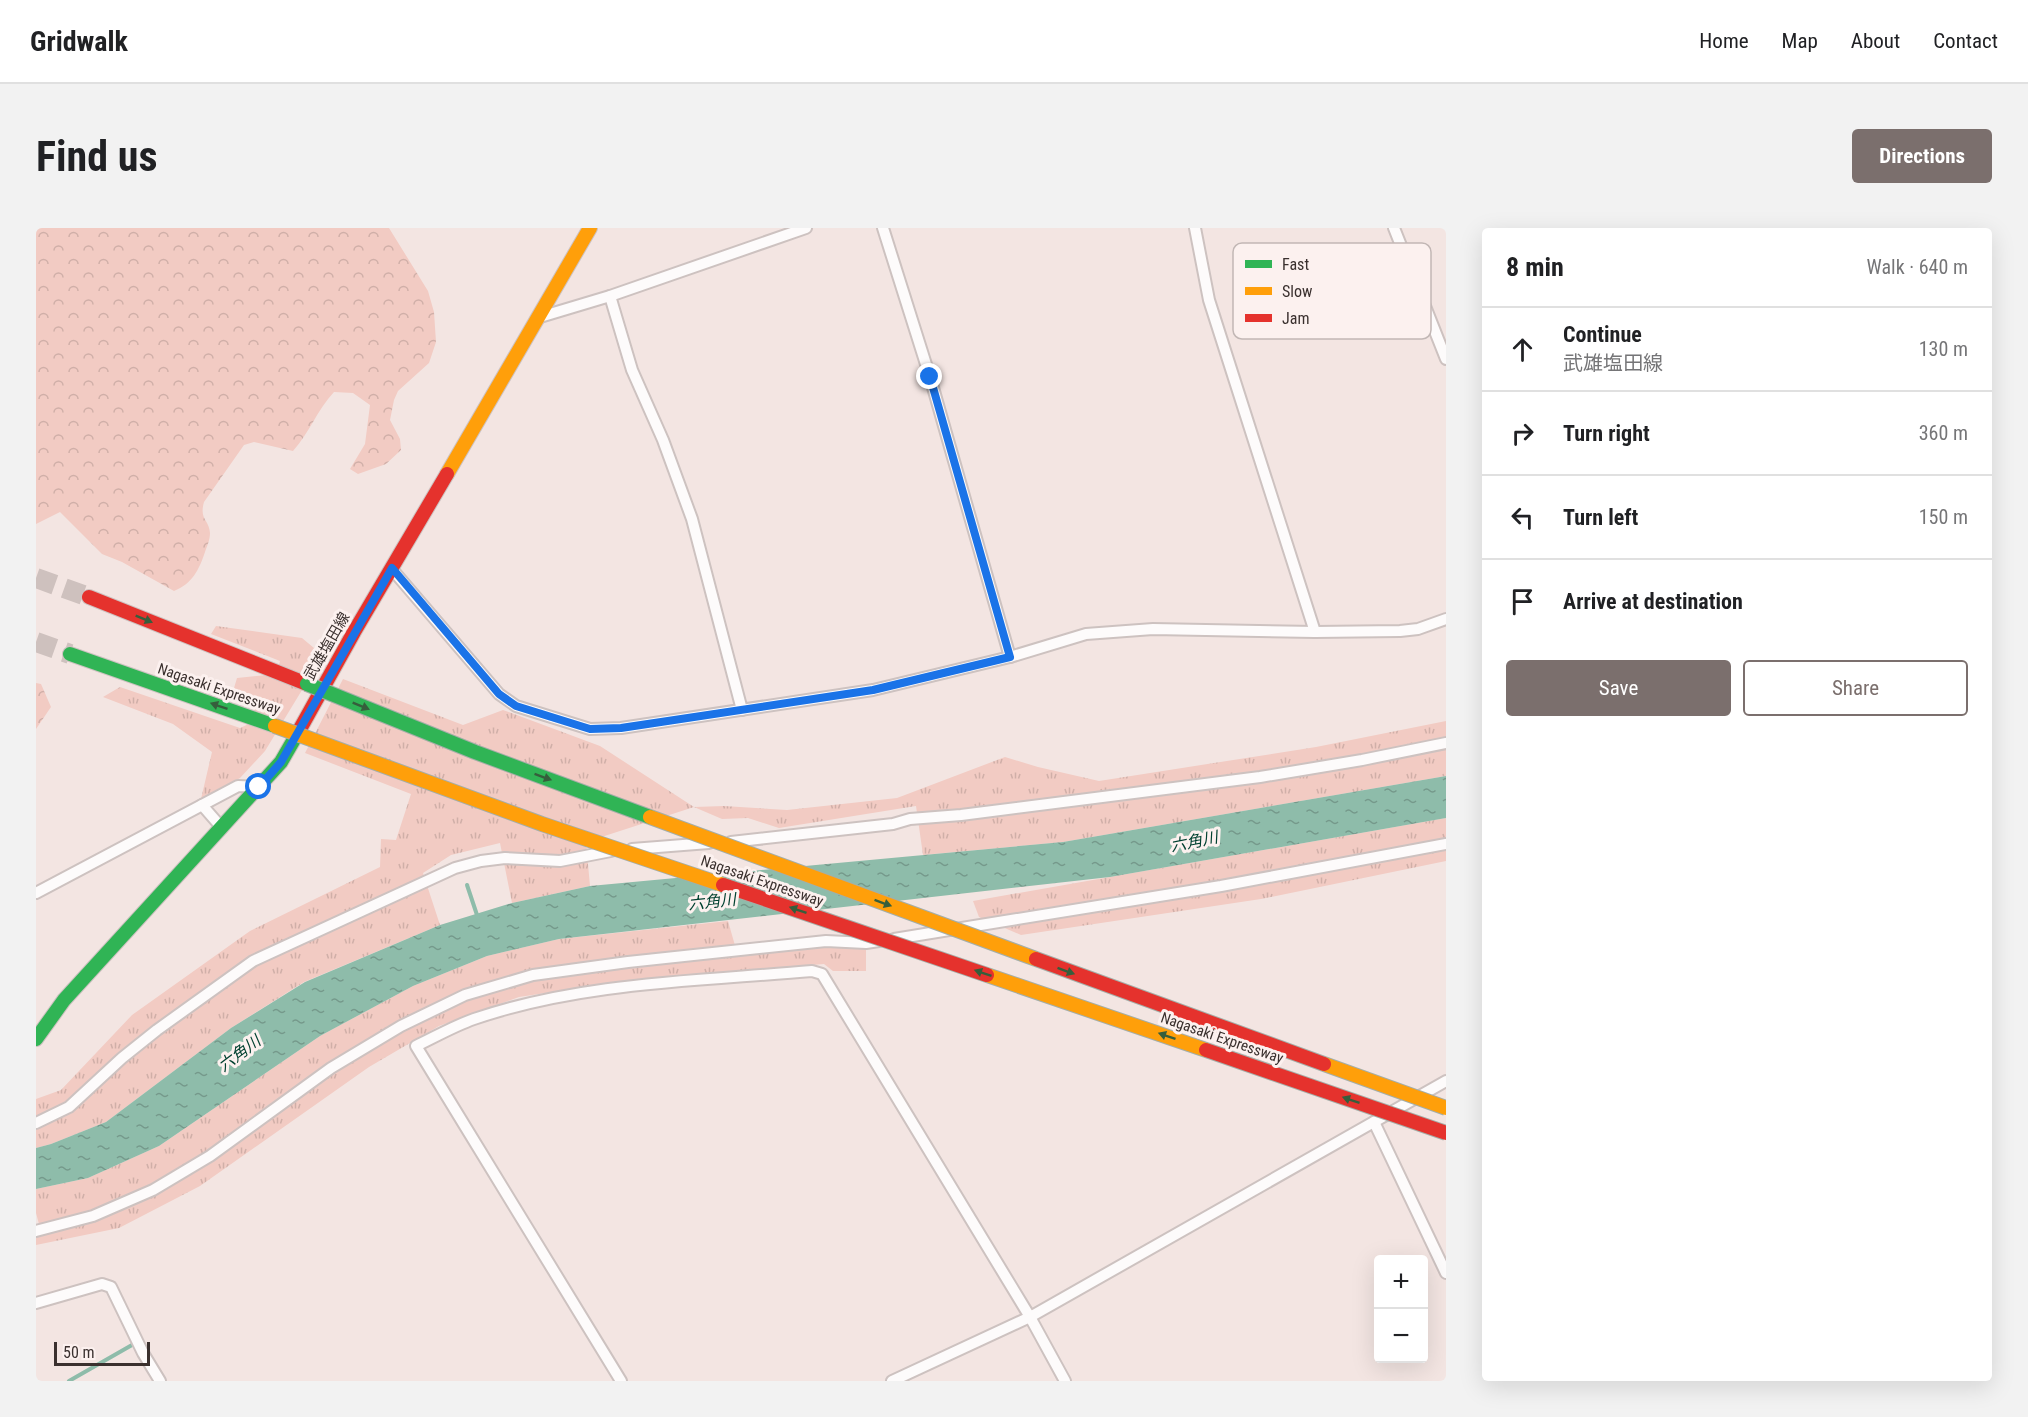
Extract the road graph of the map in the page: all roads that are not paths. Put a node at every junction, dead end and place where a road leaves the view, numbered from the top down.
1 (590, 228) edge
2 (806, 228) edge
3 (883, 228) edge
4 (1195, 228) edge
5 (1394, 228) edge
6 (1400, 243) edge
7 (610, 296) junction
8 (540, 317) junction
9 (1431, 321) edge
10 (1446, 359) edge
11 (392, 568) junction
12 (89, 597) tunnel mouth
13 (1446, 619) edge
14 (1315, 633) junction
15 (70, 654) tunnel mouth
16 (1010, 657) junction
17 (742, 710) junction
18 (1446, 742) edge
19 (259, 787) junction
20 (202, 805) junction
21 (222, 828) junction
22 (1446, 844) edge
23 (36, 893) edge
24 (36, 1039) edge
25 (1446, 1081) edge
26 (1446, 1108) edge
27 (1374, 1122) junction
28 (36, 1123) edge
29 (1446, 1133) edge
30 (36, 1231) edge
31 (1446, 1273) edge
32 (36, 1303) edge
33 (1030, 1317) junction
34 (160, 1381) edge
35 (621, 1381) edge
36 (892, 1381) edge
37 (1065, 1381) edge

1 - 8 main road, 武雄塩田線
2 - 7 street
3 - 16 street
4 - 14 street
5 - 6 street
7 - 8 street
7 - 17 street
8 - 11 main road, 武雄塩田線
9 - 10 street
11 - 17 street
11 - 19 main road, 武雄塩田線
12 -> 26 main road, Nagasaki Expressway, bridge
13 - 14 street
14 - 16 street
29 -> 15 main road, Nagasaki Expressway, bridge
16 - 17 street
18 - 28 street
19 - 20 street
19 - 21 main road, 武雄塩田線
20 - 21 street
20 - 23 street
21 - 24 main road, 武雄塩田線
22 - 30 street
25 - 27 street
27 - 31 street
27 - 33 street
32 - 34 street
33 - 35 street
33 - 36 street
33 - 37 street

